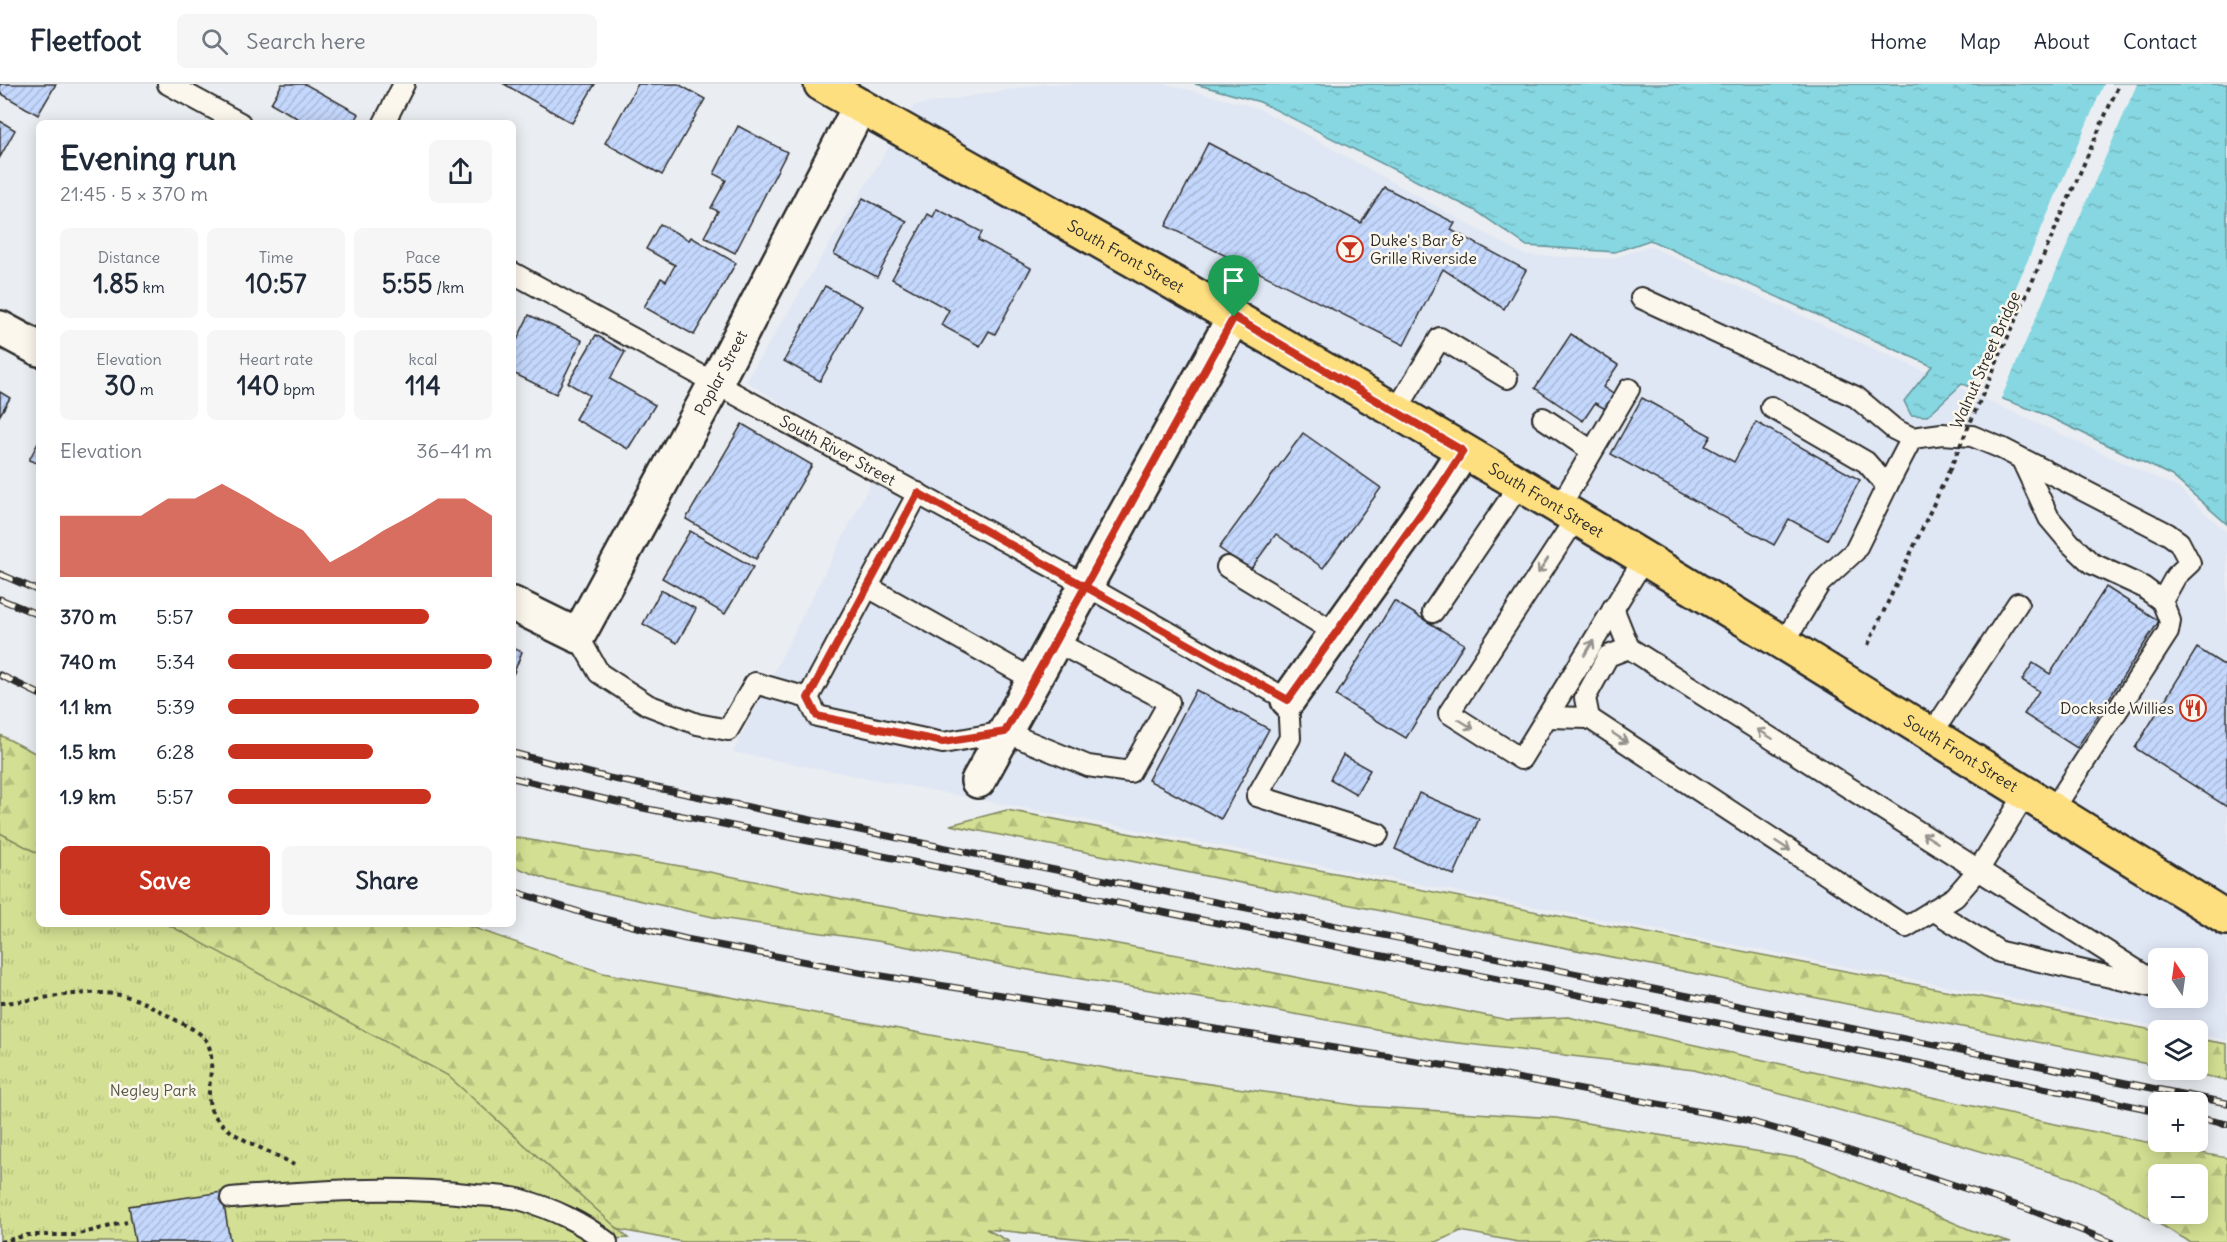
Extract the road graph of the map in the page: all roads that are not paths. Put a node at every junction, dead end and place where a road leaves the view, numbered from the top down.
1 (168, 84) edge
2 (404, 84) edge
3 (821, 84) edge
4 (860, 106) junction
5 (234, 120) edge
6 (386, 120) edge
7 (516, 275) edge
8 (1641, 298) dead end
9 (1234, 317) junction
10 (0, 328) edge
11 (36, 347) edge
12 (1507, 378) dead end
13 (716, 382) junction
14 (1629, 389) dead end
15 (1771, 407) dead end
16 (1396, 411) junction
17 (1544, 418) dead end
18 (1912, 438) junction
19 (1463, 451) junction
20 (1592, 452) junction
21 (2022, 460) junction
22 (1520, 484) junction
23 (1887, 486) junction
24 (918, 493) junction
25 (1567, 513) junction
26 (1644, 559) junction
27 (1227, 567) dead end
28 (1087, 586) junction
29 (868, 587) junction
30 (2162, 601) junction
31 (2018, 603) dead end
32 (516, 605) edge
33 (1613, 608) junction
34 (1434, 612) dead end
35 (1336, 633) junction
36 (578, 636) junction
37 (1056, 642) junction
38 (1783, 644) junction
39 (1629, 648) junction
40 (1034, 680) junction
41 (808, 698) junction
42 (1288, 700) junction
43 (1546, 717) junction
44 (1589, 718) junction
45 (1005, 732) junction
46 (1931, 735) junction
47 (978, 781) dead end
48 (2039, 802) junction
49 (1378, 834) dead end
50 (1979, 869) junction
51 (1934, 910) junction
52 (2227, 918) edge
53 (2148, 979) edge
54 (2148, 984) edge
55 (231, 1198) dead end
56 (607, 1242) edge

1 - 5 lane
2 - 6 lane
3 - 4 main road, South Front Street
4 - 9 main road, South Front Street
4 - 13 street, Poplar Street
7 - 13 lane, South River Street
8 - 18 lane
9 - 16 main road, South Front Street
9 - 28 street
10 - 11 street
12 - 16 lane
13 - 24 lane, South River Street
13 - 36 street, Poplar Street
14 - 20 lane
15 - 23 lane
16 - 19 main road, South Front Street
17 - 20 lane
18 - 21 lane
18 - 23 lane
19 - 22 main road, South Front Street
19 - 35 street
20 - 25 lane
21 - 30 lane
21 - 30 lane
22 - 25 main road, South Front Street
22 - 34 lane
23 - 38 lane
24 - 28 lane, South River Street
24 - 29 lane
25 - 26 main road, South Front Street
25 -> 43 lane
26 - 33 lane
26 - 38 main road, South Front Street
27 - 35 lane
28 - 37 street
28 - 42 lane, South River Street
29 - 40 lane
29 - 41 lane
30 - 48 lane
31 - 46 lane
32 - 36 street
33 - 39 lane
43 -> 33 lane
35 - 42 street
36 - 41 lane
37 - 40 street
37 - 45 lane
38 - 46 main road, South Front Street
39 - 44 lane
50 -> 39 lane
40 - 45 street
41 - 45 lane
42 - 49 lane
43 - 44 lane
44 -> 51 lane
45 - 47 street
46 - 48 main road, South Front Street
48 - 50 lane
48 - 52 main road, South Front Street
50 - 51 lane
50 - 53 lane
51 - 54 lane
55 - 56 lane

